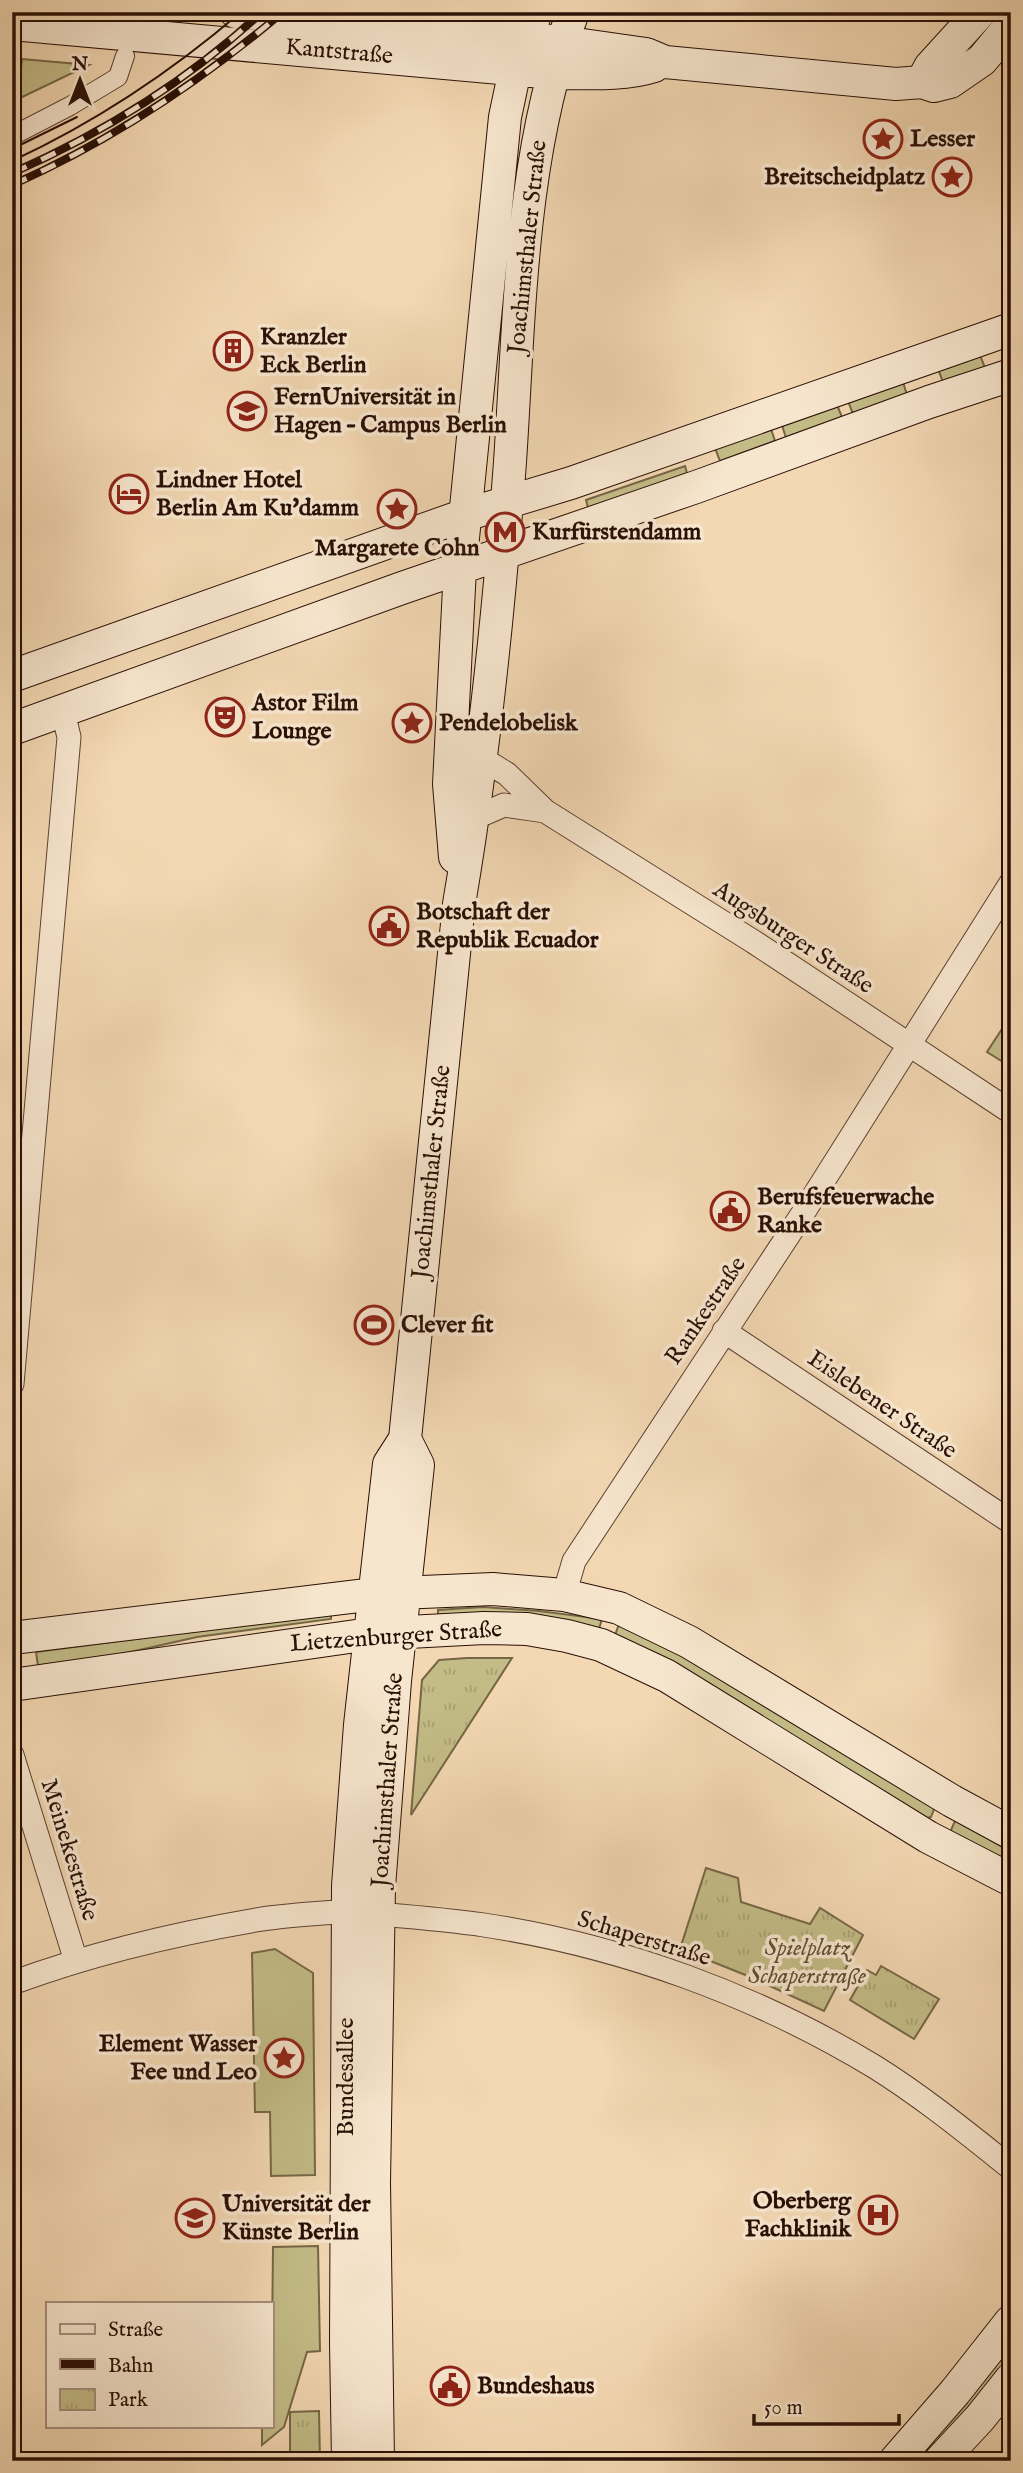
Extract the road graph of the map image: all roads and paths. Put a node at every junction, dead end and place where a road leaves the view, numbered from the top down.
1 (236, 12) edge
2 (573, 12) edge
3 (980, 12) edge
4 (990, 12) edge
5 (12, 24) edge
6 (1011, 24) edge
7 (530, 25) edge
8 (562, 42) junction
9 (125, 56) dead end
10 (665, 62) junction
11 (515, 70) junction
12 (554, 73) junction
13 (922, 82) junction
14 (12, 136) edge
15 (1011, 329) edge
16 (1011, 375) edge
17 (507, 501) junction
18 (465, 515) junction
19 (501, 554) junction
20 (460, 568) junction
21 (12, 676) edge
22 (63, 712) junction
23 (12, 729) edge
24 (481, 758) junction
25 (545, 811) junction
26 (474, 818) junction
27 (1011, 883) edge
28 (459, 904) junction
29 (907, 1044) junction
30 (1011, 1112) edge
31 (724, 1331) junction
32 (12, 1384) edge
33 (1011, 1522) edge
34 (390, 1593) junction
35 (564, 1595) junction
36 (385, 1633) junction
37 (12, 1638) edge
38 (12, 1685) edge
39 (12, 1755) edge
40 (1011, 1833) edge
41 (1011, 1880) edge
42 (347, 1912) junction
43 (379, 1914) junction
44 (76, 1961) junction
45 (12, 1983) edge
46 (1011, 2168) edge
47 (361, 2242) junction
48 (1011, 2321) edge
49 (1011, 2379) edge
50 (348, 2461) edge
51 (378, 2461) edge
52 (895, 2461) edge
53 (940, 2461) edge

1 - 7 main road, Kantstraße
2 - 8 main road, Joachimsthaler Straße
3 - 13 main road
4 - 6 main road
5 - 11 main road, Kantstraße
6 - 13 main road, Kantstraße
7 - 8 main road, Kantstraße
7 - 11 main road, Joachimsthaler Straße
8 - 10 main road, Kantstraße
8 - 12 main road, Joachimsthaler Straße
9 - 14 street
10 - 12 main road, Kantstraße
10 - 13 main road, Kantstraße
11 - 12 main road, Kantstraße
11 - 18 main road, Joachimsthaler Straße
12 - 17 main road, Joachimsthaler Straße
15 - 17 main road
16 - 19 main road
17 - 18 main road
17 - 19 main road, Joachimsthaler Straße
18 - 20 main road, Joachimsthaler Straße
18 - 21 main road
19 - 20 main road
19 - 24 main road, Joachimsthaler Straße
20 - 22 main road
20 - 28 main road, Joachimsthaler Straße
22 - 23 main road
22 - 32 street
24 - 25 street, Augsburger Straße
24 - 26 main road, Joachimsthaler Straße
25 - 26 street, Augsburger Straße
25 - 29 street, Augsburger Straße
26 - 28 main road, Joachimsthaler Straße
27 - 29 street, Rankestraße
28 - 34 main road, Joachimsthaler Straße
29 - 30 street, Augsburger Straße
29 - 31 street, Rankestraße
31 - 33 street, Eislebener Straße
31 - 35 street, Rankestraße
34 - 35 main road, Lietzenburger Straße
34 - 36 main road, Joachimsthaler Straße
34 - 37 main road, Lietzenburger Straße
35 - 40 main road, Lietzenburger Straße
36 - 38 main road, Lietzenburger Straße
36 - 41 main road, Lietzenburger Straße
36 - 42 main road, Joachimsthaler Straße
36 - 43 main road, Joachimsthaler Straße
39 - 44 street, Meinekestraße
42 - 44 street
42 - 47 main road, Bundesallee
43 - 46 street, Schaperstraße
43 - 47 main road, Bundesallee
44 - 45 street
47 - 50 main road, Bundesallee
47 - 51 main road, Bundesallee
48 - 52 main road
49 - 53 main road

